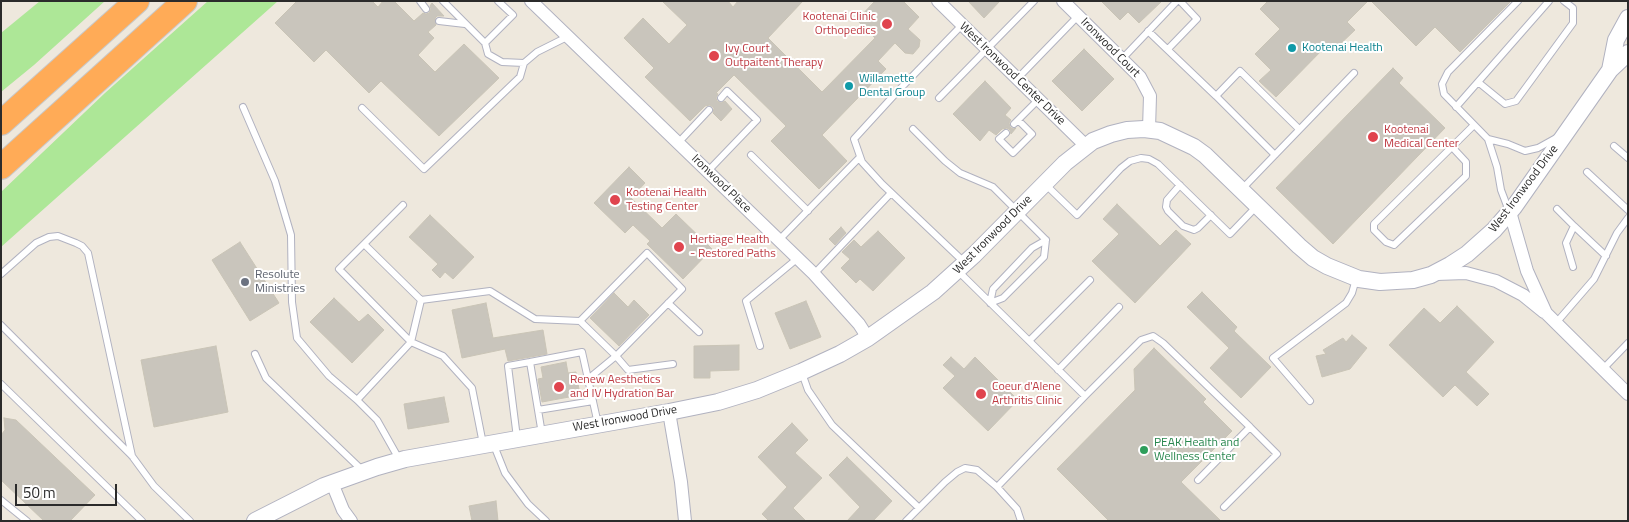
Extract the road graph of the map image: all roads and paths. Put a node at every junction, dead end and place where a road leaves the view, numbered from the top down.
1 (137, 1) edge
2 (185, 1) edge
3 (420, 1) edge
4 (443, 1) edge
5 (498, 1) edge
6 (531, 1) edge
7 (938, 1) edge
8 (1034, 1) edge
9 (1063, 1) edge
10 (1178, 1) edge
11 (1518, 1) edge
12 (1549, 1) edge
13 (1564, 1) edge
14 (426, 9) dead end
15 (1078, 16) junction
16 (1628, 18) edge
17 (439, 21) dead end
18 (466, 24) junction
19 (962, 25) junction
20 (1148, 31) junction
21 (567, 37) junction
22 (484, 43) junction
23 (986, 49) junction
24 (1168, 49) junction
25 (1628, 53) edge
26 (1122, 59) junction
27 (524, 63) junction
28 (1610, 70) junction
29 (1354, 73) dead end
30 (1017, 79) junction
31 (1478, 82) junction
32 (1216, 96) junction
33 (721, 98) dead end
34 (939, 98) dead end
35 (1038, 100) junction
36 (243, 107) dead end
37 (1456, 107) junction
38 (362, 108) dead end
39 (709, 110) dead end
40 (7, 117) edge
41 (50, 125) junction
42 (1474, 125) junction
43 (913, 129) dead end
44 (1149, 129) junction
45 (1300, 129) junction
46 (1006, 133) dead end
47 (1566, 133) junction
48 (1488, 139) junction
49 (678, 143) junction
50 (1086, 146) junction
51 (1614, 146) dead end
52 (1452, 147) junction
53 (1275, 154) junction
54 (751, 155) dead end
55 (860, 157) junction
56 (1628, 158) edge
57 (1, 167) edge
58 (708, 171) junction
59 (1587, 172) dead end
60 (1, 176) edge
61 (1044, 184) junction
62 (1180, 185) junction
63 (1241, 190) junction
64 (891, 193) junction
65 (403, 205) dead end
66 (1257, 206) junction
67 (1557, 209) dead end
68 (1628, 210) edge
69 (808, 211) junction
70 (1018, 212) junction
71 (1510, 212) junction
72 (1211, 215) junction
73 (1628, 218) edge
74 (1574, 226) junction
75 (779, 240) junction
76 (1046, 240) junction
77 (364, 244) junction
78 (1606, 256) junction
79 (798, 258) junction
80 (961, 267) junction
81 (1573, 267) dead end
82 (1, 274) edge
83 (814, 274) junction
84 (1431, 274) junction
85 (1356, 278) junction
86 (1090, 280) dead end
87 (421, 300) junction
88 (990, 302) junction
89 (668, 303) junction
90 (1119, 307) dead end
91 (1546, 313) junction
92 (580, 321) junction
93 (1556, 323) junction
94 (1, 325) edge
95 (699, 332) dead end
96 (868, 338) junction
97 (1029, 341) junction
98 (411, 342) junction
99 (1628, 343) edge
100 (760, 346) dead end
101 (255, 354) dead end
102 (616, 356) junction
103 (530, 362) junction
104 (673, 364) dead end
105 (1603, 369) junction
106 (1058, 370) junction
107 (801, 372) junction
108 (588, 380) junction
109 (1, 384) edge
110 (1628, 394) edge
111 (1085, 396) junction
112 (357, 400) junction
113 (593, 401) junction
114 (1310, 401) dead end
115 (538, 410) junction
116 (669, 412) junction
117 (598, 424) junction
118 (1250, 427) junction
119 (542, 434) junction
120 (517, 438) junction
121 (488, 443) junction
122 (132, 456) junction
123 (399, 460) junction
124 (364, 472) junction
125 (1198, 480) dead end
126 (332, 483) junction
127 (997, 487) junction
128 (1, 500) edge
129 (918, 507) junction
130 (1224, 507) dead end
131 (27, 521) edge
132 (142, 521) edge
133 (190, 521) edge
134 (255, 521) edge
135 (351, 521) edge
136 (546, 521) edge
137 (685, 521) edge
138 (906, 521) edge
139 (1022, 521) edge

1 - 40 highway
2 - 41 highway
3 - 14 lane
4 - 18 lane
5 - 22 lane
6 - 21 street, Ironwood Place
7 - 19 street, West Ironwood Center Drive
8 - 23 lane
9 - 15 street, Ironwood Court
10 - 20 lane
10 - 24 lane
11 - 37 lane
12 - 31 lane
13 - 31 lane
15 - 26 street, Ironwood Court
15 - 30 lane
16 - 28 street, West Ironwood Drive
17 - 18 lane
18 - 22 lane
19 - 23 street, West Ironwood Center Drive
19 - 55 lane
20 - 24 lane
20 - 26 lane
21 - 27 lane
21 - 49 street, Ironwood Place
22 - 27 lane
23 - 30 street, West Ironwood Center Drive
23 - 34 lane
24 - 32 lane
25 - 28 street, West Ironwood Drive
26 - 44 street, Ironwood Court
27 - 38 lane
28 - 47 street, West Ironwood Drive
29 - 45 lane
30 - 35 street, West Ironwood Center Drive
31 - 37 lane
32 - 45 lane
32 - 53 lane
33 - 58 lane
35 - 46 lane
35 - 50 street, West Ironwood Center Drive
36 - 112 lane
37 - 42 lane
39 - 49 lane
41 - 57 highway
41 - 60 highway
42 - 48 lane
42 - 52 lane
43 - 70 lane
44 - 50 street, West Ironwood Drive
44 - 63 street, West Ironwood Drive
45 - 53 lane
47 - 48 lane
47 - 71 street, West Ironwood Drive
48 - 71 lane
49 - 58 street, Ironwood Place
50 - 61 street, West Ironwood Drive
51 - 56 lane
52 - 52 lane
53 - 63 lane
54 - 69 lane
55 - 64 lane
55 - 69 lane
58 - 75 street, Ironwood Place
59 - 68 lane
61 - 62 lane
61 - 70 street, West Ironwood Drive
62 - 72 lane
62 - 72 lane
63 - 66 street, West Ironwood Drive
64 - 80 lane
64 - 83 lane
65 - 77 lane
66 - 72 lane
66 - 85 street, West Ironwood Drive
67 - 74 lane
69 - 75 lane
70 - 76 lane
70 - 80 street, West Ironwood Drive
71 - 84 street, West Ironwood Drive
71 - 91 street
73 - 78 lane
74 - 78 lane
74 - 81 lane
75 - 79 street, Ironwood Place
76 - 88 lane
76 - 88 lane
77 - 87 lane
77 - 98 lane
78 - 93 lane
79 - 83 street, Ironwood Place
79 - 100 lane
80 - 88 lane
80 - 96 street, West Ironwood Drive
82 - 122 lane
83 - 96 street, Ironwood Place
84 - 85 street, West Ironwood Drive
84 - 91 street
85 - 114 lane
86 - 97 lane
87 - 92 lane
87 - 98 lane
88 - 97 lane
89 - 92 lane
89 - 95 lane
89 - 102 lane
90 - 106 lane
91 - 93 street
92 - 102 lane
93 - 105 street
94 - 122 lane
96 - 107 street, West Ironwood Drive
97 - 106 lane
98 - 112 lane
98 - 121 lane
99 - 105 lane
101 - 124 lane
102 - 104 lane
102 - 108 lane
103 - 108 lane
103 - 115 lane
103 - 120 lane
105 - 110 street
106 - 111 lane
107 - 116 street, West Ironwood Drive
107 - 129 lane
108 - 113 lane
109 - 132 lane
111 - 118 lane
111 - 127 lane
112 - 123 lane
113 - 115 lane
113 - 117 lane
115 - 119 lane
116 - 117 street, West Ironwood Drive
116 - 137 street
117 - 119 street, West Ironwood Drive
118 - 125 lane
118 - 130 lane
119 - 120 street, West Ironwood Drive
120 - 121 street, West Ironwood Drive
121 - 123 street, West Ironwood Drive
121 - 136 lane
122 - 133 lane
123 - 124 street, West Ironwood Drive
124 - 126 street, West Ironwood Drive
126 - 134 street, West Ironwood Drive
126 - 135 street
127 - 129 lane
127 - 139 lane
128 - 131 lane
129 - 138 lane

